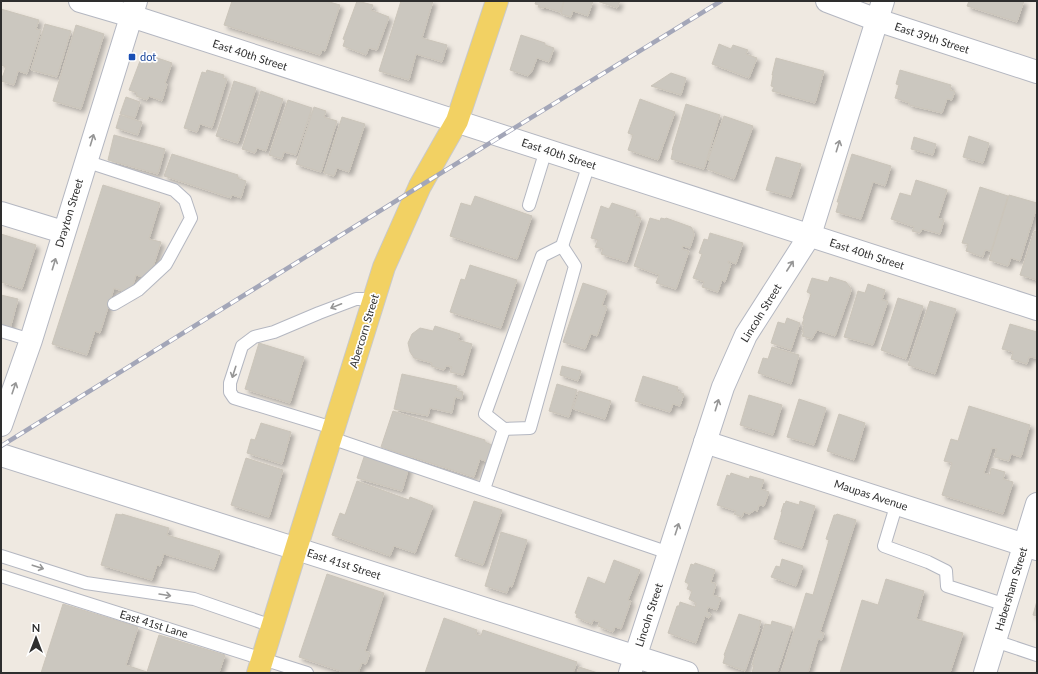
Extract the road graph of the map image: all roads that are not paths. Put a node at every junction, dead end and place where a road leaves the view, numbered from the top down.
1 (80, 1) edge
2 (497, 1) edge
3 (827, 1) edge
4 (133, 9) edge
5 (880, 10) edge
6 (1037, 72) edge
7 (457, 121) junction
8 (546, 150) junction
9 (85, 161) junction
10 (589, 164) junction
11 (530, 205) dead end
12 (1, 213) edge
13 (63, 232) junction
14 (810, 235) junction
15 (562, 246) junction
16 (374, 299) junction
17 (114, 304) dead end
18 (1037, 309) edge
19 (1, 331) edge
20 (31, 340) junction
21 (1, 425) edge
22 (504, 429) junction
23 (332, 433) junction
24 (706, 442) junction
25 (1, 455) edge
26 (484, 489) junction
27 (897, 504) junction
28 (1037, 504) edge
29 (1031, 547) edge
30 (296, 549) junction
31 (669, 553) junction
32 (1, 556) edge
33 (1, 576) edge
34 (1006, 605) junction
35 (272, 626) junction
36 (995, 641) junction
37 (1037, 655) edge
38 (633, 665) edge
39 (260, 666) edge
40 (307, 673) edge
41 (688, 673) edge
42 (985, 673) edge

1 - 4 street, East 40th Street
2 - 7 main road, Abercorn Street
3 - 5 street, East 39th Street
4 - 7 street, East 40th Street
9 -> 4 street, Drayton Street
5 - 6 street, East 39th Street
14 -> 5 street, Lincoln Street
7 - 8 street, East 40th Street
7 - 16 main road, Abercorn Street
8 - 10 street, East 40th Street
8 - 11 lane
9 - 13 street, Drayton Street
9 - 17 lane
10 - 14 street, East 40th Street
10 - 15 lane
12 - 13 street
20 -> 13 street, Drayton Street
14 - 18 street, East 40th Street
24 -> 14 street, Lincoln Street
15 - 22 lane
15 - 22 lane
16 - 23 main road, Abercorn Street
16 -> 23 lane
19 - 20 lane
21 -> 20 street, Drayton Street
22 - 26 lane
23 - 26 lane
23 - 30 main road, Abercorn Street
24 - 27 street, Maupas Avenue
31 -> 24 street, Lincoln Street
25 - 30 street, East 41st Street
26 - 31 lane
27 - 29 street, Maupas Avenue
27 - 34 lane
28 - 29 street, Habersham Street
29 - 34 street, Habersham Street
30 - 35 main road, Abercorn Street
30 - 38 street, East 41st Street
31 - 38 street, Lincoln Street
32 -> 35 lane
33 - 39 lane, East 41st Lane
34 - 36 street, Habersham Street
35 - 39 main road, Abercorn Street
36 - 37 lane
36 - 42 street, Habersham Street
38 - 41 street, East 41st Street
39 - 40 lane, East 41st Lane

